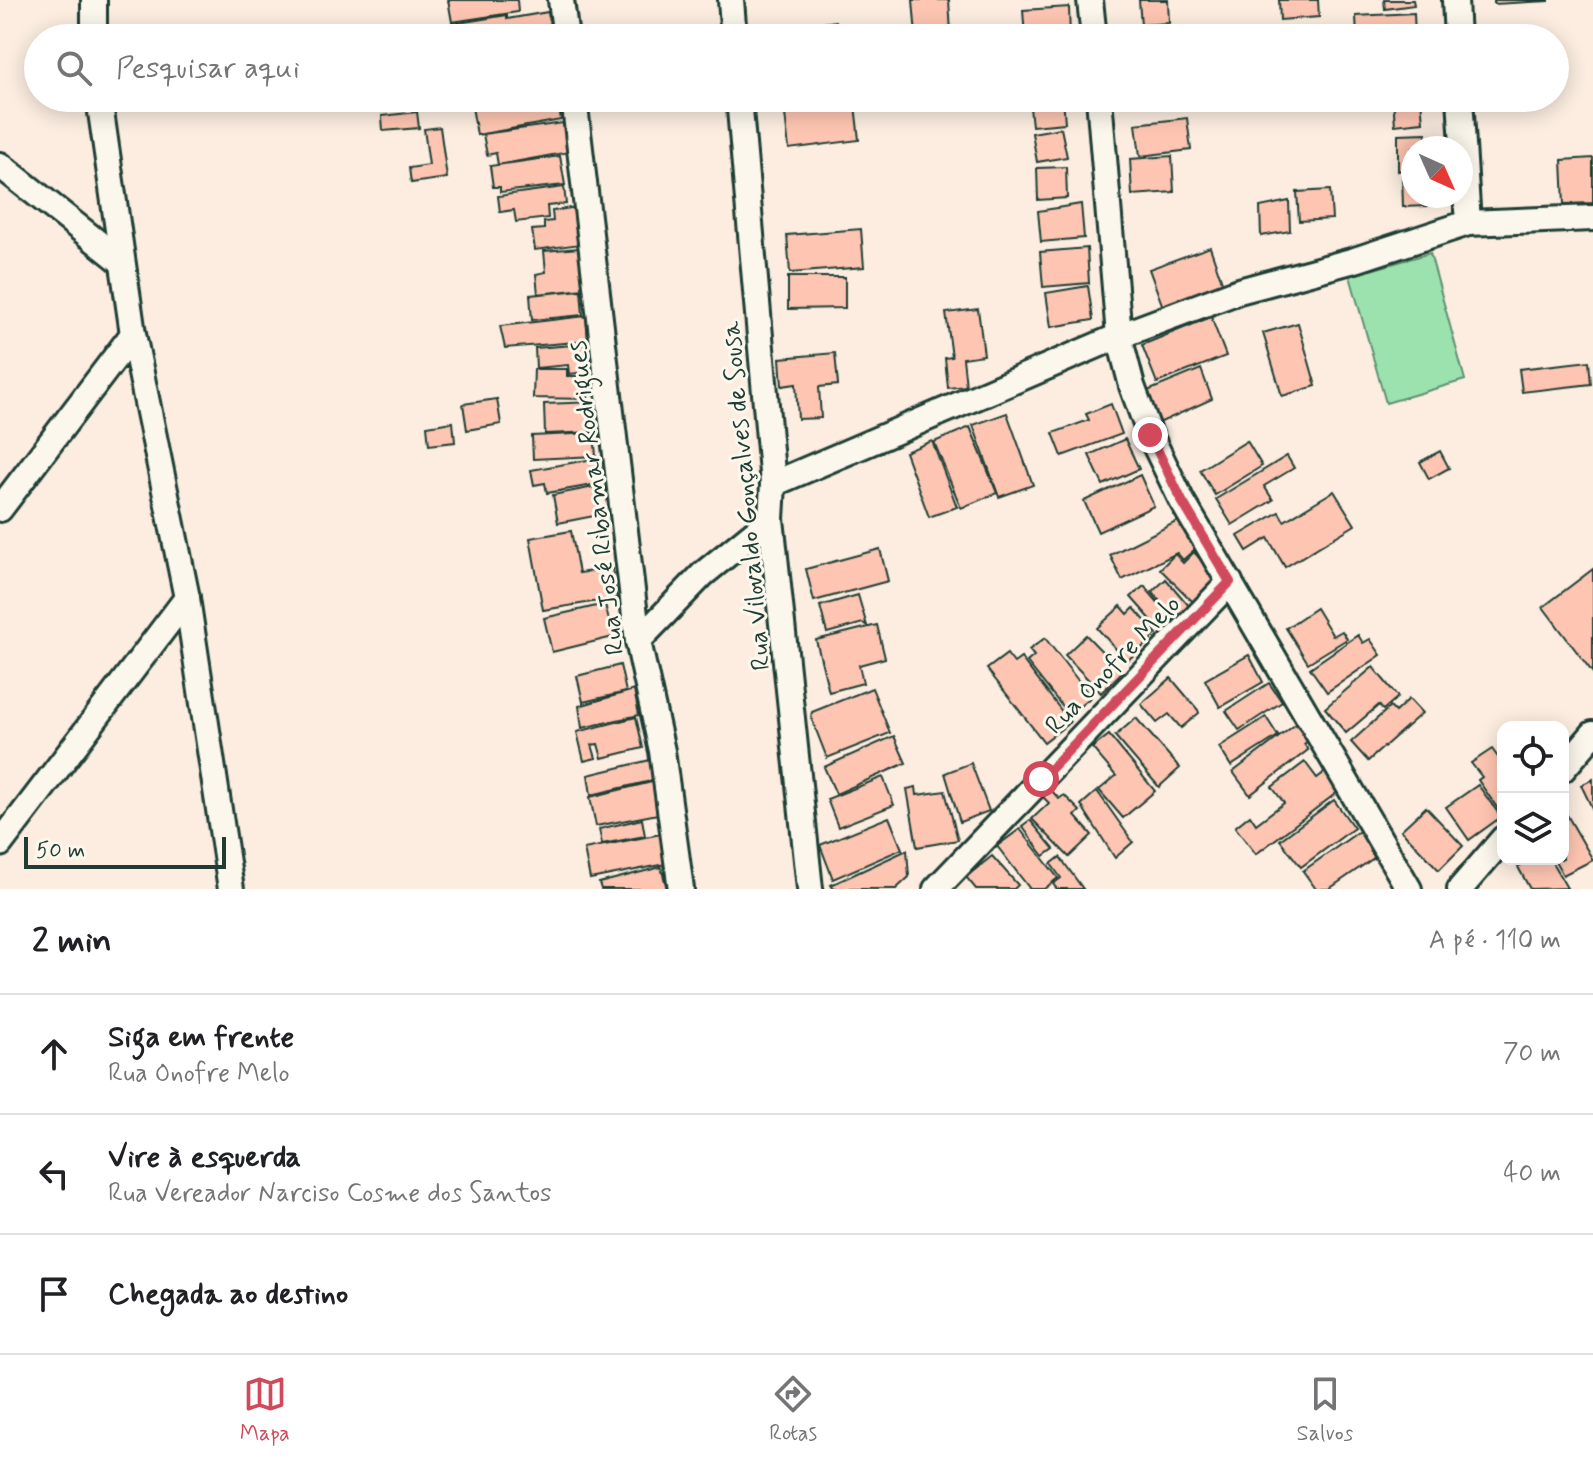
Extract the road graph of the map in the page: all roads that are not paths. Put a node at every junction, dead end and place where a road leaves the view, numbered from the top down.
1 (94, 0) edge
2 (561, 0) edge
3 (731, 0) edge
4 (1090, 0) edge
5 (1455, 0) edge
6 (94, 24) edge
7 (564, 24) edge
8 (733, 24) edge
9 (1093, 24) edge
10 (1456, 24) edge
11 (101, 112) edge
12 (576, 112) edge
13 (740, 112) edge
14 (1100, 112) edge
15 (1461, 112) edge
16 (0, 167) edge
17 (1593, 218) edge
18 (1468, 223) junction
19 (122, 262) junction
20 (133, 334) junction
21 (1119, 336) junction
22 (773, 484) junction
23 (0, 509) edge
24 (771, 519) junction
25 (1230, 582) junction
26 (187, 598) junction
27 (638, 641) junction
28 (1593, 734) edge
29 (1569, 762) edge
30 (0, 844) edge
31 (1497, 846) edge
32 (225, 885) edge
33 (681, 889) edge
34 (810, 889) edge
35 (936, 889) edge
36 (1409, 889) edge
37 (1460, 889) edge

1 - 6 street
2 - 7 street
3 - 8 street
4 - 9 street
5 - 10 street
11 - 19 street
12 - 27 street, Rua José Ribamar Rodrigues
13 - 22 street, Rua Vilovaldo Gonçalves de Sousa
14 - 21 street
15 - 18 street
16 - 19 street
17 - 18 street
18 - 21 street
19 - 20 street
20 - 23 street
20 - 26 street
21 - 22 street
21 - 25 street
22 - 24 street, Rua Vilovaldo Gonçalves de Sousa
24 - 27 street
24 - 34 street, Rua Vilovaldo Gonçalves de Sousa
25 - 35 street, Rua Onofre Melo
25 - 36 street
26 - 30 street
26 - 32 street
27 - 33 street, Rua José Ribamar Rodrigues
28 - 29 street
31 - 37 street

